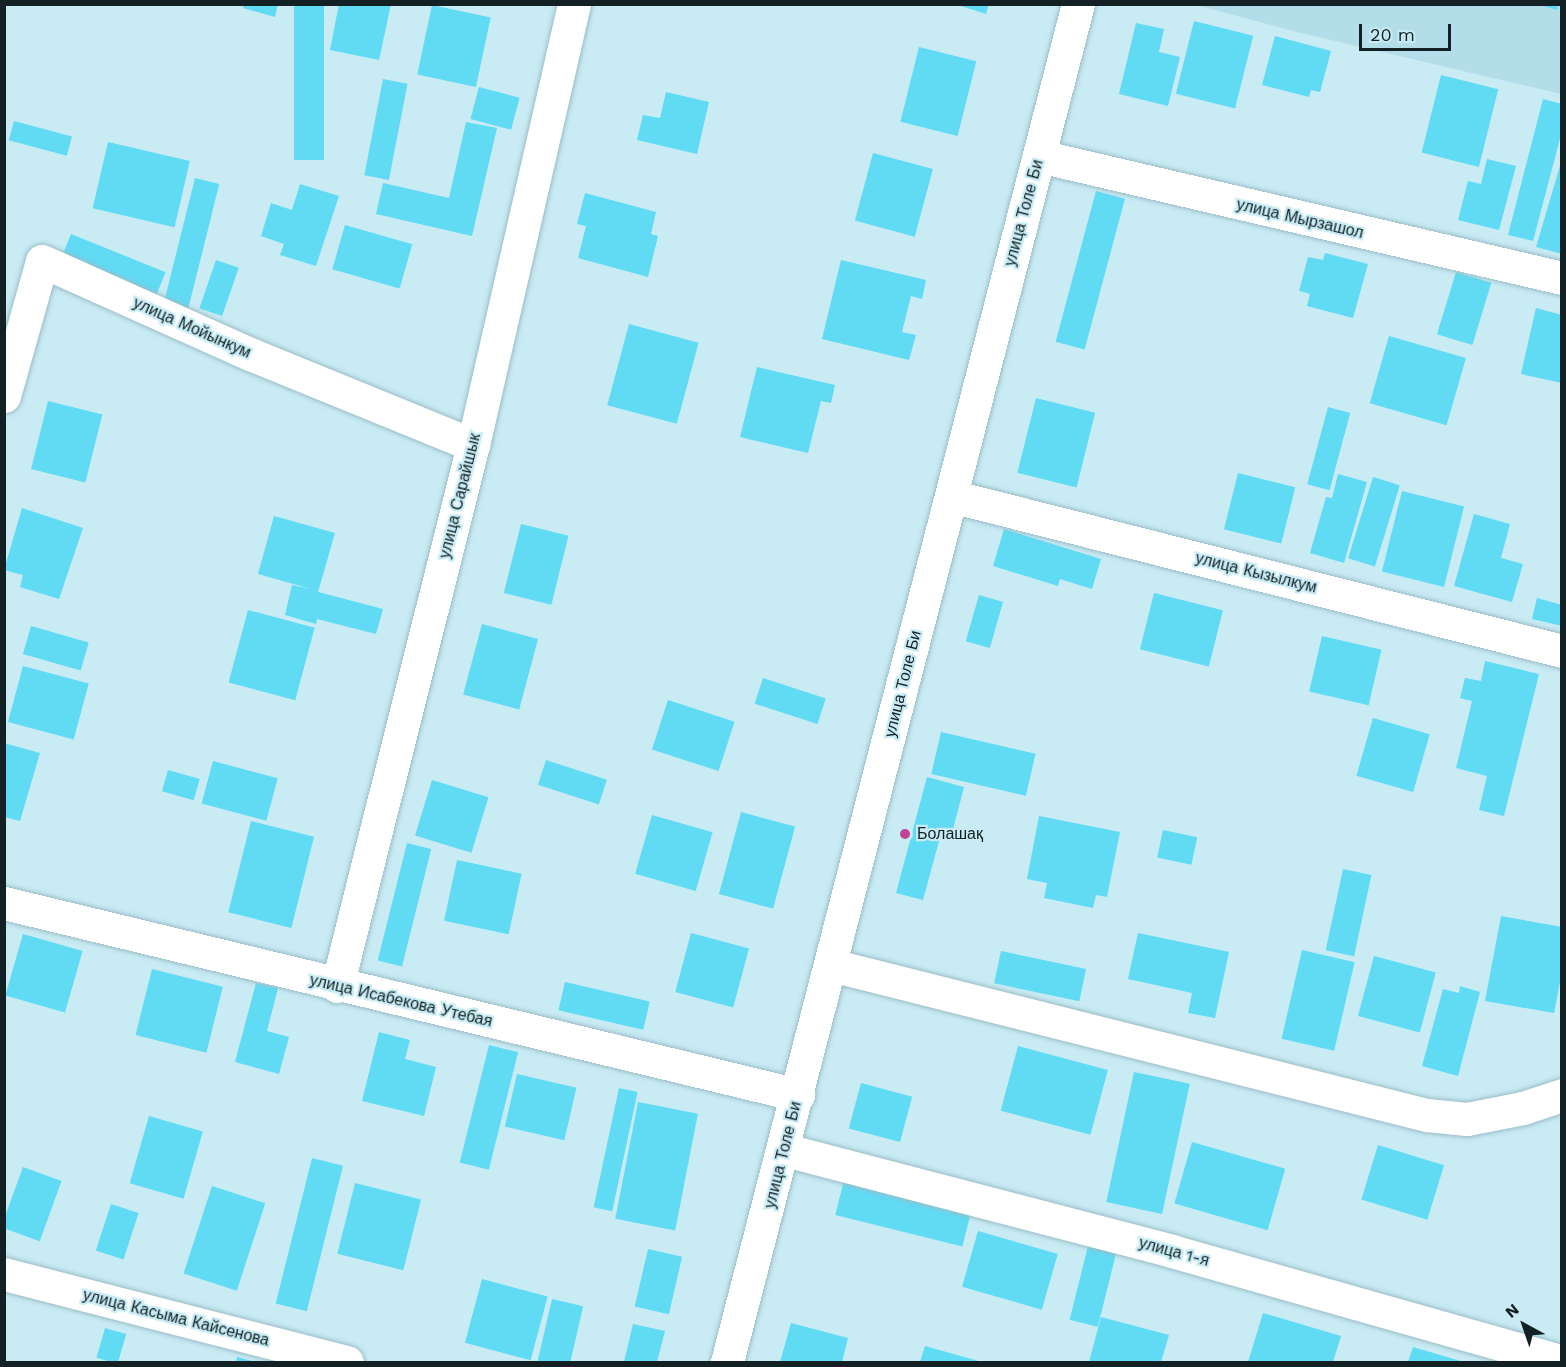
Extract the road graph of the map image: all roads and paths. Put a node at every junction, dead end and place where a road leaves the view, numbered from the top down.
1 (1078, 4) edge
2 (573, 5) edge
3 (1039, 156) junction
4 (1562, 278) edge
5 (4, 396) edge
6 (473, 445) junction
7 (951, 496) junction
8 (1562, 651) edge
9 (4, 903) edge
10 (831, 964) junction
11 (337, 986) junction
12 (798, 1095) junction
13 (1562, 1095) edge
14 (785, 1150) junction
15 (4, 1274) edge
16 (1562, 1361) edge
17 (347, 1362) edge
18 (727, 1362) edge

1 - 3 street, улица Толе Би
2 - 6 street, улица Сарайшык
3 - 4 street, улица Мырзашол
3 - 7 street, улица Толе Би
5 - 6 street, улица Мойынкум
6 - 11 street, улица Сарайшык
7 - 8 street, улица Кызылкум
7 - 10 street, улица Толе Би
9 - 11 street, улица Исабекова Утебая
10 - 12 street, улица Толе Би
10 - 13 street
11 - 12 street, улица Исабекова Утебая
12 - 14 street, улица Толе Би
14 - 16 street, улица 1-я
14 - 18 street, улица Толе Би
15 - 17 street, улица Касыма Кайсенова

